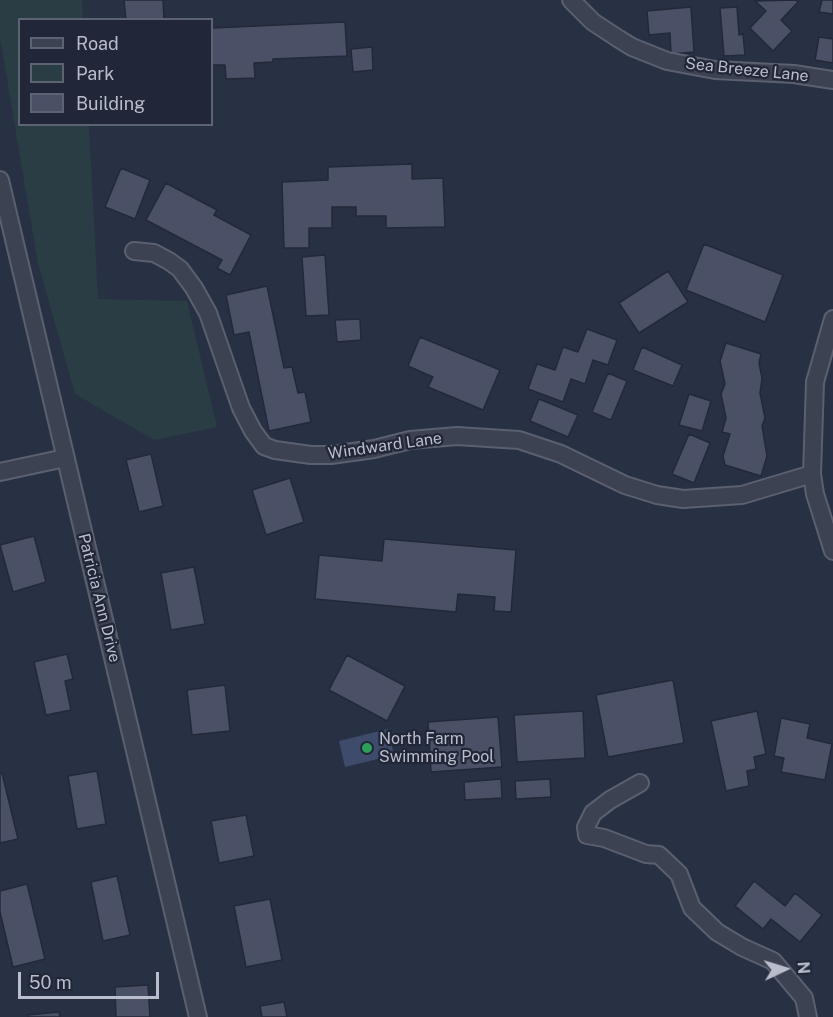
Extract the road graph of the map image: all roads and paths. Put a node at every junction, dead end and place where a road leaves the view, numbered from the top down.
1 (571, 0) edge
2 (833, 80) edge
3 (0, 180) edge
4 (134, 251) dead end
5 (833, 319) edge
6 (65, 458) junction
7 (0, 472) edge
8 (812, 474) junction
9 (833, 551) edge
10 (640, 783) dead end
11 (198, 1017) edge
12 (808, 1017) edge

1 - 2 street, Sea Breeze Lane
3 - 6 street, Patricia Ann Drive
4 - 8 street, Windward Lane
5 - 8 street
6 - 7 street
6 - 11 street, Patricia Ann Drive
8 - 9 street
10 - 12 street

